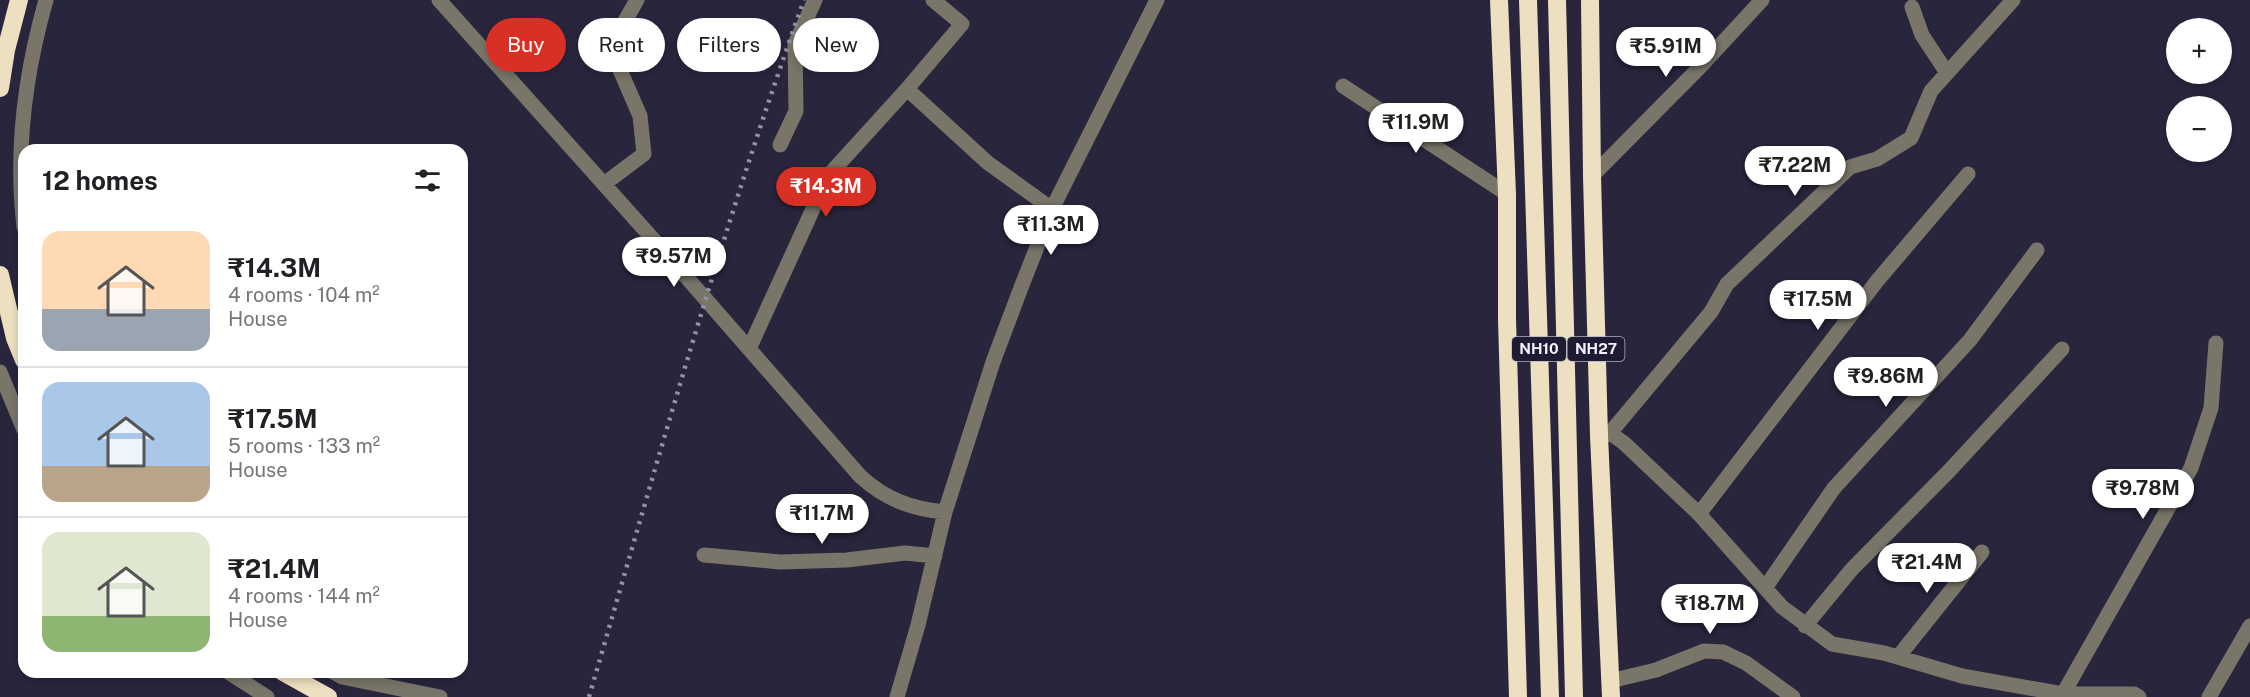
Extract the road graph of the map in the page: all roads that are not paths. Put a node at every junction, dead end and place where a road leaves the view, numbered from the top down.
1 (19, 0) edge
2 (46, 0) edge
3 (440, 0) edge
4 (637, 0) edge
5 (815, 0) edge
6 (1156, 0) edge
7 (1500, 0) edge
8 (1528, 0) edge
9 (1557, 0) edge
10 (1762, 0) edge
11 (2013, 0) edge
12 (936, 1) edge
13 (1591, 1) edge
14 (1912, 7) dead end
15 (1947, 73) junction
16 (1343, 86) dead end
17 (0, 88) edge
18 (907, 89) junction
19 (22, 144) edge
20 (780, 145) dead end
21 (1968, 174) dead end
22 (1592, 176) junction
23 (604, 184) junction
24 (1507, 194) junction
25 (1052, 209) junction
26 (2037, 250) dead end
27 (0, 275) edge
28 (2216, 343) dead end
29 (18, 345) edge
30 (749, 349) junction
31 (2062, 349) dead end
32 (0, 372) edge
33 (18, 416) edge
34 (1605, 434) junction
35 (945, 512) junction
36 (1699, 514) junction
37 (1982, 552) dead end
38 (704, 555) dead end
39 (935, 556) junction
40 (1765, 588) junction
41 (1805, 626) junction
42 (2250, 626) edge
43 (1898, 657) junction
44 (237, 678) edge
45 (294, 678) edge
46 (347, 678) edge
47 (1611, 689) edge
48 (2063, 694) junction
49 (267, 697) edge
50 (328, 697) edge
51 (440, 697) edge
52 (897, 697) edge
53 (1518, 697) edge
54 (1550, 697) edge
55 (1574, 697) edge
56 (1793, 697) edge
57 (2139, 697) edge
58 (2209, 697) edge

1 - 17 highway
2 - 19 street
3 - 23 street
4 - 23 street
5 - 20 street
6 - 25 street
7 - 24 highway
8 - 54 highway, NH10
9 - 55 highway, NH10
10 - 22 street
11 - 15 street
12 - 18 street
13 - 22 highway, NH27
14 - 15 street
15 - 34 street
16 - 24 street
18 - 25 street
18 - 30 street
21 - 36 street
22 - 34 highway, NH27
23 - 30 street
24 - 53 highway
25 - 35 street
26 - 40 street
27 - 29 highway
28 - 48 street
30 - 35 street
31 - 41 street
32 - 33 street
34 - 36 street
34 - 47 highway, NH27
35 - 39 street
36 - 40 street
37 - 43 street
38 - 39 street
39 - 52 street
40 - 41 street
41 - 43 street
42 - 58 street
43 - 48 street
44 - 49 street
45 - 50 highway
46 - 51 street
47 - 56 street
48 - 57 street

